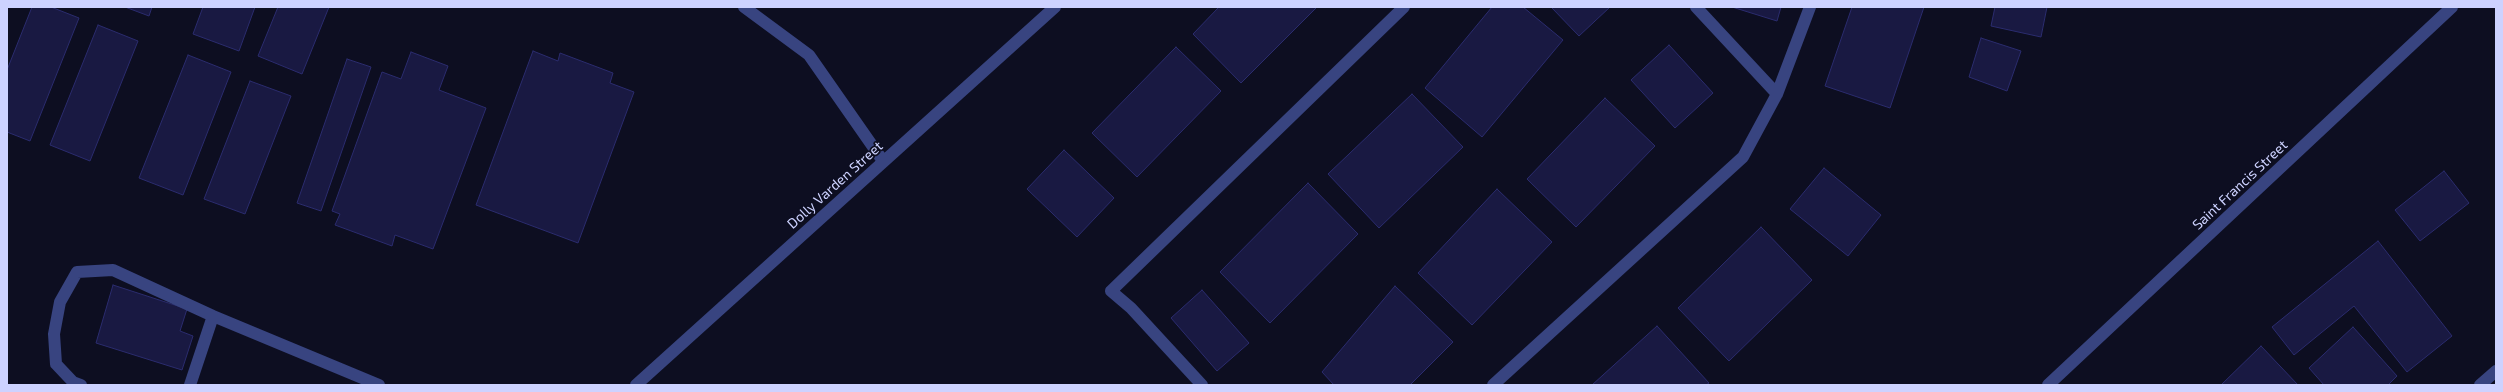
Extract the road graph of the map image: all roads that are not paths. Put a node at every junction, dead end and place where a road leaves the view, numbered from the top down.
1 (744, 7) edge
2 (1055, 7) edge
3 (1404, 7) edge
4 (1696, 7) edge
5 (1810, 7) edge
6 (2452, 7) edge
7 (1778, 94) junction
8 (883, 161) junction
9 (213, 316) junction
10 (2496, 371) edge
11 (81, 385) edge
12 (190, 385) edge
13 (379, 385) edge
14 (636, 385) edge
15 (1202, 385) edge
16 (1493, 385) edge
17 (2048, 385) edge
18 (2480, 385) edge

1 - 8 street
2 - 8 street, Dolly Varden Street
3 - 15 street
4 - 7 street
5 - 7 street
6 - 17 street, Saint Francis Street
7 - 16 street
8 - 14 street, Dolly Varden Street
9 - 11 street
9 - 12 street
9 - 13 street
10 - 18 street

